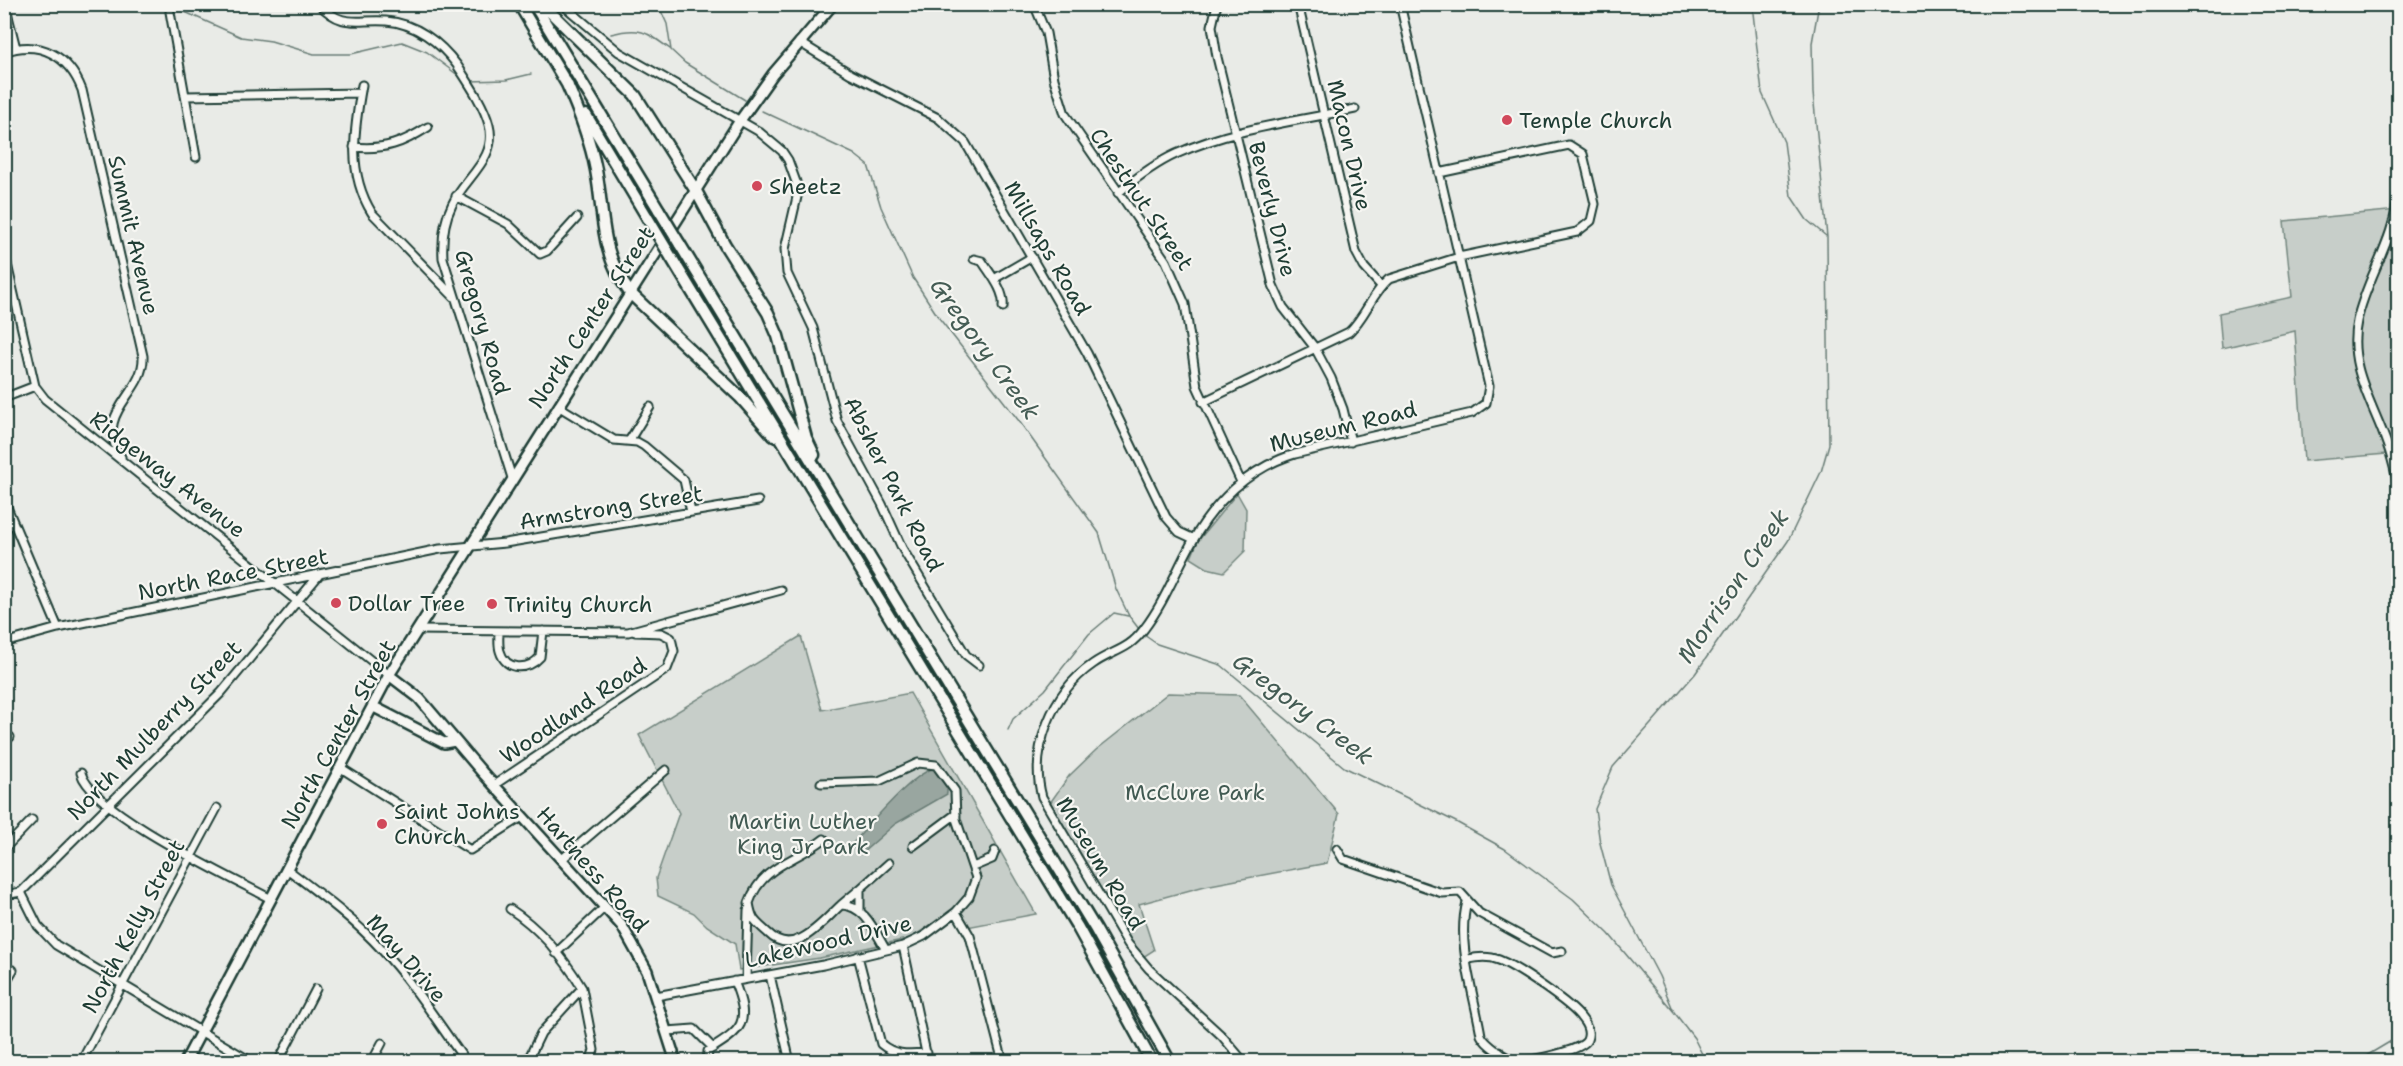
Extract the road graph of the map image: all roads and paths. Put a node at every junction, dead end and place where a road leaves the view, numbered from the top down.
1 (5, 4) edge
2 (319, 4) edge
3 (519, 4) edge
4 (534, 4) edge
5 (542, 4) edge
6 (562, 4) edge
7 (834, 4) edge
8 (1034, 4) edge
9 (1217, 4) edge
10 (1298, 4) edge
11 (1400, 4) edge
12 (170, 12) dead end
13 (799, 42) junction
14 (16, 48) junction
15 (4, 52) edge
16 (566, 82) junction
17 (185, 96) junction
18 (1355, 109) dead end
19 (1324, 115) junction
20 (740, 122) junction
21 (428, 127) dead end
22 (1236, 135) junction
23 (354, 147) junction
24 (196, 157) dead end
25 (1439, 173) junction
26 (696, 191) junction
27 (1118, 193) junction
28 (2398, 194) edge
29 (456, 196) junction
30 (577, 218) dead end
31 (4, 252) edge
32 (1032, 257) junction
33 (1459, 257) junction
34 (974, 260) dead end
35 (994, 279) junction
36 (1380, 286) junction
37 (630, 293) junction
38 (455, 298) junction
39 (1003, 307) dead end
40 (1315, 348) junction
41 (35, 386) junction
42 (4, 398) edge
43 (1203, 402) junction
44 (558, 406) junction
45 (650, 407) dead end
46 (629, 441) junction
47 (1351, 442) junction
48 (125, 464) junction
49 (512, 478) junction
50 (805, 478) junction
51 (1240, 482) junction
52 (2398, 484) edge
53 (4, 500) edge
54 (758, 501) dead end
55 (691, 512) junction
56 (14, 524) junction
57 (4, 527) edge
58 (854, 533) junction
59 (1194, 539) junction
60 (469, 545) junction
61 (319, 575) junction
62 (274, 582) junction
63 (782, 590) dead end
64 (297, 601) junction
65 (58, 628) junction
66 (417, 630) junction
67 (499, 631) junction
68 (543, 631) junction
69 (628, 632) junction
70 (4, 643) edge
71 (979, 665) dead end
72 (389, 675) junction
73 (374, 707) junction
74 (455, 741) junction
75 (341, 768) junction
76 (666, 770) dead end
77 (81, 773) dead end
78 (821, 783) dead end
79 (494, 785) junction
80 (108, 807) junction
81 (217, 808) dead end
82 (956, 814) junction
83 (522, 817) junction
84 (32, 819) dead end
85 (824, 839) dead end
86 (913, 846) dead end
87 (4, 849) edge
88 (1336, 849) dead end
89 (995, 851) dead end
90 (190, 856) junction
91 (561, 860) junction
92 (889, 863) dead end
93 (973, 867) junction
94 (287, 869) junction
95 (860, 889) junction
96 (21, 892) junction
97 (4, 895) edge
98 (271, 899) junction
99 (1467, 902) junction
100 (749, 903) junction
101 (841, 905) junction
102 (605, 907) junction
103 (510, 909) dead end
104 (860, 910) junction
105 (956, 912) junction
106 (764, 929) junction
107 (746, 933) junction
108 (903, 946) junction
109 (886, 950) junction
110 (1562, 951) dead end
111 (556, 953) junction
112 (858, 956) junction
113 (1468, 959) junction
114 (13, 970) dead end
115 (770, 975) junction
116 (746, 979) junction
117 (734, 981) junction
118 (4, 985) edge
119 (122, 985) junction
120 (582, 988) junction
121 (316, 989) dead end
122 (656, 996) junction
123 (202, 1030) junction
124 (667, 1032) junction
125 (382, 1042) dead end
126 (713, 1048) junction
127 (1498, 1051) junction
128 (927, 1053) junction
129 (462, 1056) dead end
130 (81, 1062) edge
131 (185, 1062) edge
132 (252, 1062) edge
133 (278, 1062) edge
134 (372, 1062) edge
135 (527, 1062) edge
136 (590, 1062) edge
137 (676, 1062) edge
138 (707, 1062) edge
139 (790, 1062) edge
140 (928, 1062) edge
141 (1003, 1062) edge
142 (1152, 1062) edge
143 (1170, 1062) edge
144 (1244, 1062) edge
145 (1491, 1062) edge

1 - 14 street
2 - 29 street, Gregory Road
3 - 16 highway
4 - 58 highway, bridge
5 - 26 highway
6 - 20 street, Absher Park Road
7 - 13 main road, North Center Street
8 - 27 street, Chestnut Street
9 - 22 street, Beverly Drive
10 - 19 street, Macon Drive
11 - 25 street, Museum Road
12 - 17 street
13 - 20 main road, North Center Street
13 - 32 street, Millsaps Road
14 - 15 street
14 - 48 street, Summit Avenue
16 - 37 highway
16 - 50 highway, bridge
17 - 23 street
17 - 24 street
18 - 19 street
19 - 22 street
19 - 36 street, Macon Drive
20 - 26 main road, North Center Street
20 - 71 street, Absher Park Road
21 - 23 street
22 - 27 street
22 - 40 street, Beverly Drive
23 - 38 street
25 - 33 street, Museum Road
25 - 33 street
26 - 37 main road, North Center Street
26 - 58 highway
27 - 43 street, Chestnut Street
28 - 52 street
29 - 30 street
29 - 38 street, Gregory Road
31 - 41 street
32 - 35 street
32 - 59 street, Millsaps Road
33 - 36 street
33 - 47 street, Museum Road
34 - 35 street
35 - 39 street
36 - 40 street
37 - 44 main road, North Center Street
37 - 50 highway
38 - 49 street, Gregory Road
40 - 43 street
40 - 47 street, Beverly Drive
41 - 42 street
41 - 48 street, Ridgeway Avenue
43 - 51 street, Chestnut Street
44 - 46 street
44 - 49 main road, North Center Street
45 - 46 street
46 - 55 street
47 - 51 street, Museum Road
48 - 62 street, Ridgeway Avenue
49 - 60 main road, North Center Street
50 - 142 highway
51 - 59 street, Museum Road
53 - 56 street
54 - 55 street, Armstrong Street
55 - 60 street, Armstrong Street
56 - 57 street
56 - 65 street
58 - 143 highway
59 - 144 street, Museum Road
60 - 61 street, North Race Street
60 - 66 main road, North Center Street
61 - 62 street, North Race Street
61 - 64 street, North Mulberry Street
62 - 64 street, Ridgeway Avenue
62 - 65 street, North Race Street
63 - 69 street
64 - 72 street, Ridgeway Avenue
64 - 80 street, North Mulberry Street
65 - 70 street, North Race Street
66 - 67 street
66 - 72 main road, North Center Street
67 - 68 street
67 - 68 street
68 - 69 street
69 - 79 street, Woodland Road
72 - 73 main road, North Center Street
72 - 74 main road, Hartness Road
73 - 74 main road
73 - 75 main road, North Center Street
74 - 79 main road, Hartness Road
75 - 83 street
75 - 94 main road, North Center Street
76 - 91 street
77 - 80 street
78 - 82 street
79 - 83 main road, Hartness Road
80 - 90 street
80 - 96 street, North Mulberry Street
81 - 90 street, North Kelly Street
82 - 86 street
82 - 93 street
83 - 91 main road, Hartness Road
84 - 87 street
85 - 100 street
88 - 99 street
89 - 93 street
90 - 98 street
90 - 119 street, North Kelly Street
91 - 102 main road, Hartness Road
92 - 95 street
93 - 105 street, Lakewood Drive
94 - 98 main road, North Center Street
94 - 129 street, May Drive
95 - 101 street
95 - 104 street
96 - 97 street
96 - 119 street
98 - 123 main road, North Center Street
99 - 110 street
99 - 113 street
100 - 106 street
100 - 107 street
101 - 104 street
101 - 106 street
102 - 111 street
102 - 122 main road, Hartness Road
103 - 111 street
104 - 109 street
105 - 108 street, Lakewood Drive
105 - 141 street
106 - 107 street
107 - 116 street
108 - 109 street, Lakewood Drive
108 - 128 street
109 - 112 street, Lakewood Drive
111 - 120 street
112 - 115 street, Lakewood Drive
112 - 128 street
113 - 127 street
113 - 127 street
114 - 118 street
115 - 116 street, Lakewood Drive
115 - 139 street
116 - 117 street, Lakewood Drive
117 - 122 street, Lakewood Drive
117 - 126 street
119 - 123 street
119 - 130 street, North Kelly Street
120 - 135 street
120 - 136 street
121 - 133 street
122 - 124 main road, Hartness Road
123 - 131 main road, North Center Street
123 - 132 street
124 - 126 street
124 - 137 main road, Hartness Road
125 - 134 street
126 - 138 street
127 - 145 street
128 - 140 street

